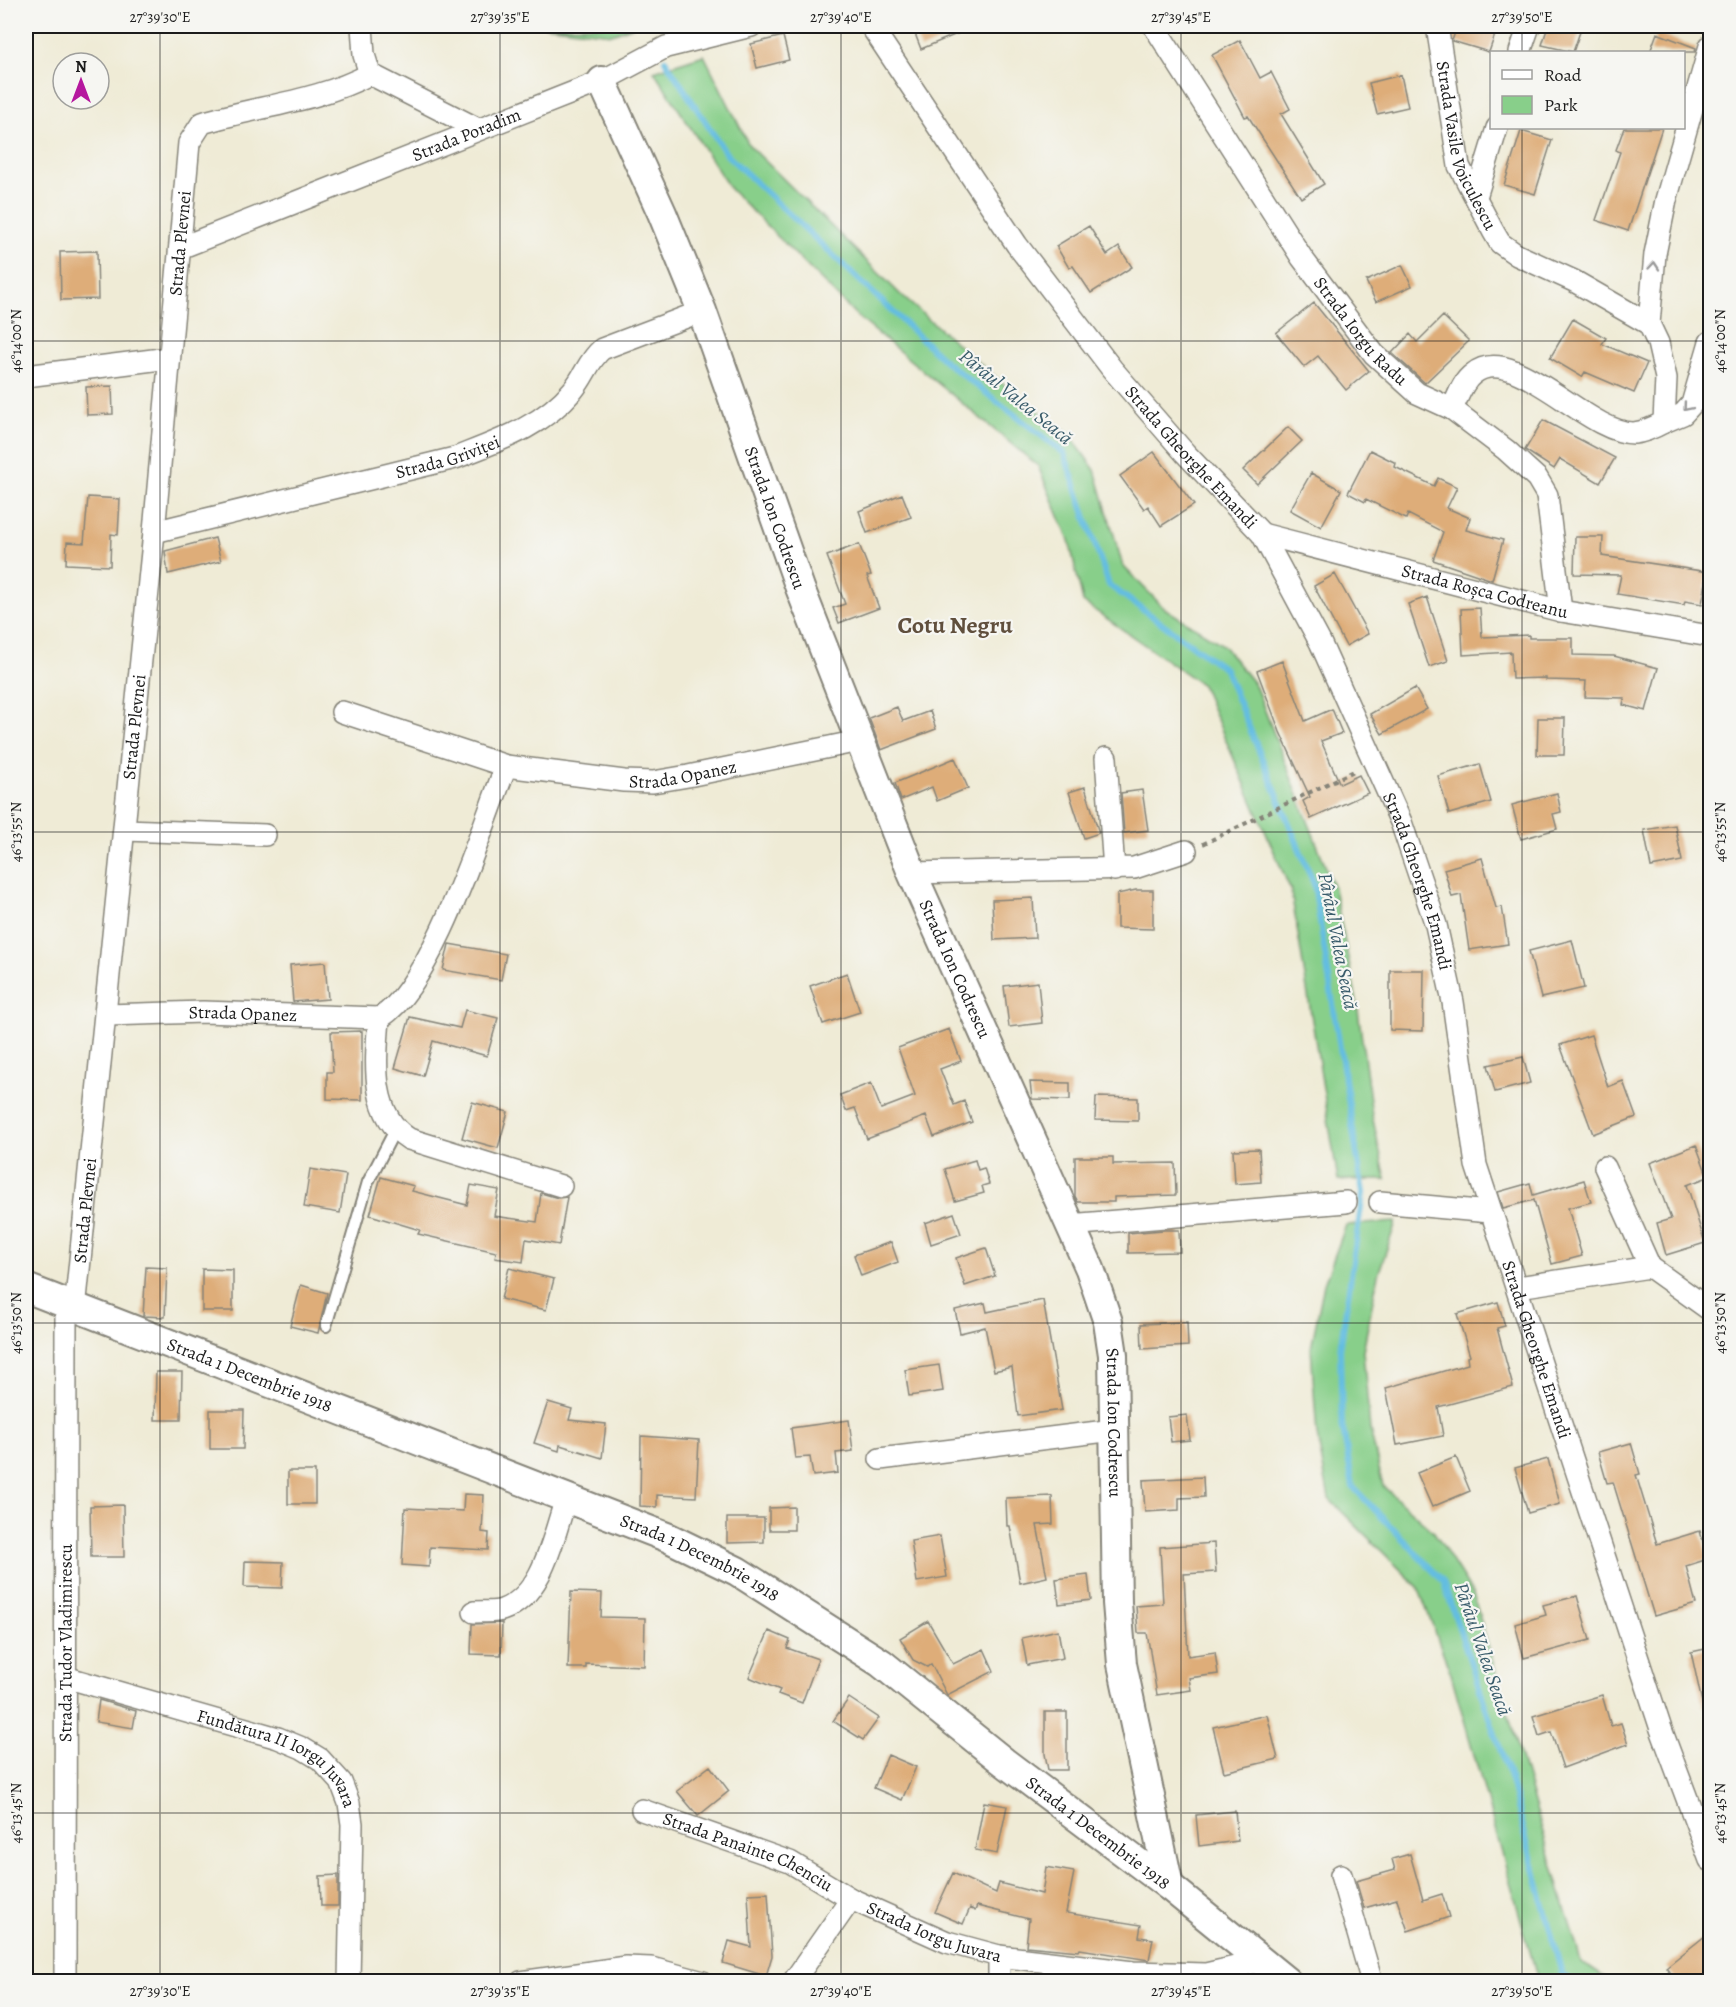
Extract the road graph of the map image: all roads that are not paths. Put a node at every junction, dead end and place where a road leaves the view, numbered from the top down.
1 (362, 26) edge
2 (751, 26) edge
3 (871, 26) edge
4 (1154, 26) edge
5 (1437, 26) edge
6 (1529, 26) edge
7 (1710, 46) edge
8 (1520, 51) edge
9 (370, 74) junction
10 (602, 81) junction
11 (478, 129) junction
12 (1497, 129) edge
13 (1476, 197) junction
14 (180, 248) junction
15 (702, 311) junction
16 (1649, 324) junction
17 (1710, 342) edge
18 (169, 358) junction
19 (26, 376) edge
20 (1452, 409) junction
21 (1664, 422) junction
22 (154, 532) junction
23 (1262, 534) junction
24 (1561, 611) junction
25 (1710, 636) edge
26 (342, 712) dead end
27 (859, 741) junction
28 (1106, 758) dead end
29 (506, 766) junction
30 (125, 830) junction
31 (266, 835) dead end
32 (1186, 851) road end
33 (1114, 870) junction
34 (912, 873) junction
35 (107, 1015) junction
36 (379, 1018) junction
37 (395, 1130) junction
38 (1605, 1167) dead end
39 (561, 1186) dead end
40 (1346, 1202) dead end
41 (1380, 1202) dead end
42 (1490, 1212) junction
43 (1069, 1225) junction
44 (1650, 1267) junction
45 (1518, 1287) junction
46 (26, 1288) edge
47 (71, 1307) junction
48 (1710, 1310) edge
49 (326, 1326) dead end
50 (1114, 1431) junction
51 (880, 1459) dead end
52 (566, 1499) junction
53 (474, 1612) dead end
54 (65, 1677) junction
55 (642, 1810) dead end
56 (1710, 1860) edge
57 (1341, 1875) dead end
58 (1169, 1886) junction
59 (851, 1899) junction
60 (999, 1956) junction
61 (1261, 1961) junction
62 (65, 1982) edge
63 (350, 1982) edge
64 (520, 1982) edge
65 (704, 1982) edge
66 (793, 1982) edge
67 (999, 1982) edge
68 (1287, 1982) edge
69 (1372, 1982) edge

1 - 9 street
2 - 10 street, Strada Poradim
3 - 23 street, Strada Gheorghe Emandi
4 - 20 street, Strada Iorgu Radu
5 - 13 street, Strada Vasile Voiculescu
6 - 8 street
16 -> 7 street
9 - 11 street
9 - 14 street, Strada Plevnei
10 - 11 street, Strada Poradim
10 - 15 main road, Strada Ion Codrescu
11 - 14 street, Strada Poradim
12 - 13 street
13 - 16 street, Strada Vasile Voiculescu
14 - 18 street, Strada Plevnei
15 - 22 street, Strada Griviței
15 - 27 main road, Strada Ion Codrescu
16 - 21 street
17 -> 21 street
18 - 19 street
18 - 22 street, Strada Plevnei
20 - 21 street
20 - 24 street, Strada Iorgu Radu
22 - 30 street, Strada Plevnei
23 - 24 street, Strada Roșca Codreanu
23 - 42 street, Strada Gheorghe Emandi
24 - 25 street, Strada Roșca Codreanu
26 - 29 street, Strada Opanez
27 - 29 street, Strada Opanez
27 - 34 main road, Strada Ion Codrescu
28 - 33 street
29 - 36 street
30 - 31 street
30 - 35 street, Strada Plevnei
32 - 33 street
33 - 34 street
34 - 43 main road, Strada Ion Codrescu
35 - 36 street, Strada Opanez
35 - 47 street, Strada Plevnei
36 - 37 street
37 - 39 street
37 - 49 lane
38 - 44 street
40 - 43 street
41 - 42 street
42 - 45 street, Strada Gheorghe Emandi
43 - 50 main road, Strada Ion Codrescu
44 - 45 street
44 - 48 street
45 - 56 street, Strada Gheorghe Emandi
46 - 47 main road, Strada 1 Decembrie 1918
47 - 52 main road, Strada 1 Decembrie 1918
47 - 54 street, Strada Tudor Vladimirescu
50 - 51 street
50 - 58 main road, Strada Ion Codrescu
52 - 53 street
52 - 58 main road, Strada 1 Decembrie 1918
54 - 62 street, Strada Tudor Vladimirescu
54 - 63 street, Fundătura II Iorgu Juvara
55 - 59 street, Strada Panainte Chenciu
57 - 69 street
58 - 61 main road, Strada 1 Decembrie 1918
59 - 60 street, Strada Iorgu Juvara
59 - 66 street, Strada Iorgu Juvara
60 - 61 street, Strada Iorgu Juvara
60 - 67 street
61 - 68 main road, Strada 1 Decembrie 1918
64 - 65 street

